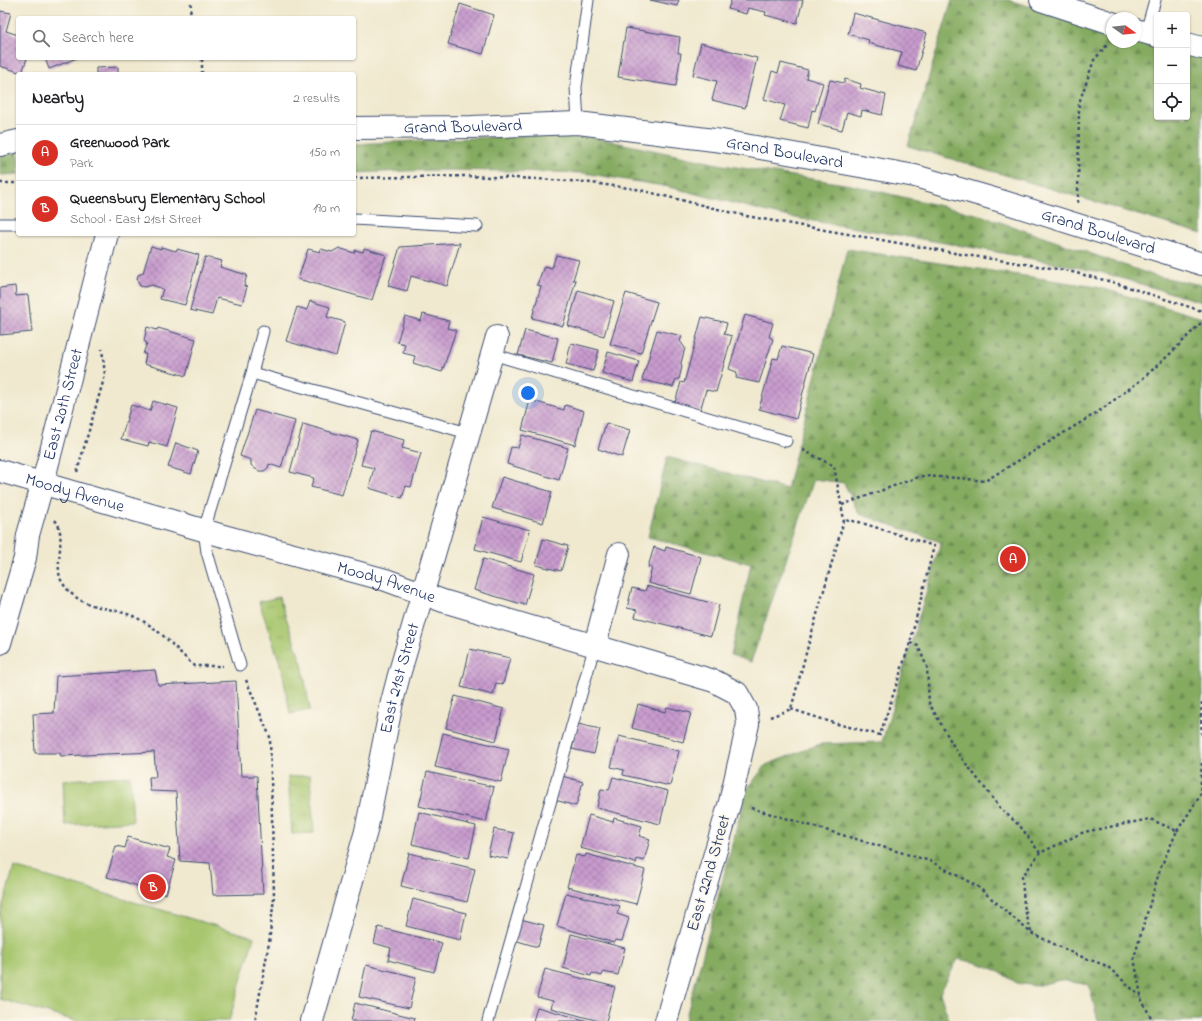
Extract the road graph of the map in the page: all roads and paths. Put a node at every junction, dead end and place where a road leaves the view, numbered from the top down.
1 (191, 0) edge
2 (588, 0) edge
3 (1041, 0) edge
4 (1155, 0) edge
5 (190, 16) edge
6 (1106, 21) edge
7 (1146, 33) edge
8 (1190, 45) edge
9 (1106, 46) edge
10 (1202, 48) edge
11 (202, 60) edge
12 (202, 72) edge
13 (578, 123) junction
14 (356, 128) edge
15 (16, 141) edge
16 (0, 145) edge
17 (356, 178) edge
18 (0, 183) edge
19 (16, 183) edge
20 (356, 219) edge
21 (0, 224) edge
22 (16, 224) edge
23 (1078, 225) junction
24 (477, 226) dead end
25 (105, 236) edge
26 (1202, 264) edge
27 (1202, 311) edge
28 (1202, 322) edge
29 (263, 331) dead end
30 (101, 344) dead end
31 (495, 346) joint
32 (252, 373) junction
33 (468, 433) junction
34 (786, 441) joint
35 (0, 471) edge
36 (75, 478) dead end
37 (43, 482) junction
38 (842, 505) junction
39 (55, 519) dead end
40 (844, 520) junction
41 (204, 530) junction
42 (619, 554) dead end
43 (422, 593) junction
44 (0, 643) edge
45 (910, 643) junction
46 (595, 645) junction
47 (240, 665) junction
48 (1202, 702) edge
49 (792, 709) junction
50 (748, 724) junction
51 (1202, 737) edge
52 (1202, 761) edge
53 (730, 802) junction
54 (1177, 831) junction
55 (1040, 853) junction
56 (1031, 933) junction
57 (1142, 997) junction
58 (255, 1021) edge
59 (312, 1021) edge
60 (488, 1021) edge
61 (666, 1021) edge
62 (1153, 1021) edge

1 - 5 path
2 - 13 lane
3 - 6 street
4 - 7 lane
8 - 10 street
9 - 23 path
11 - 12 path
13 - 14 street, Grand Boulevard
13 - 23 street, Grand Boulevard
15 - 16 street
17 - 27 path
18 - 19 path
20 - 24 lane
21 - 22 lane
23 - 26 street, Grand Boulevard
25 - 37 street, East 20th Street
28 - 38 path
29 - 32 lane
30 - 36 path
31 - 33 street, East 21st Street
31 - 34 lane
32 - 33 lane
32 - 41 lane
33 - 43 street, East 21st Street
34 - 38 path
35 - 37 street, Moody Avenue
37 - 41 street, Moody Avenue
37 - 44 street, East 20th Street
38 - 40 path
39 - 47 path
40 - 45 path
40 - 49 path
41 - 43 street, Moody Avenue
41 - 47 lane
42 - 46 street
43 - 46 street, Moody Avenue
43 - 59 street, East 21st Street
45 - 49 path
45 - 55 path
46 - 50 street, Moody Avenue
46 - 60 lane
47 - 58 path
48 - 51 path
49 - 50 path
50 - 53 street, East 22nd Street
52 - 54 path
53 - 56 path
53 - 61 street, East 22nd Street
54 - 55 path
54 - 57 path
55 - 56 path
56 - 57 path
57 - 62 path

